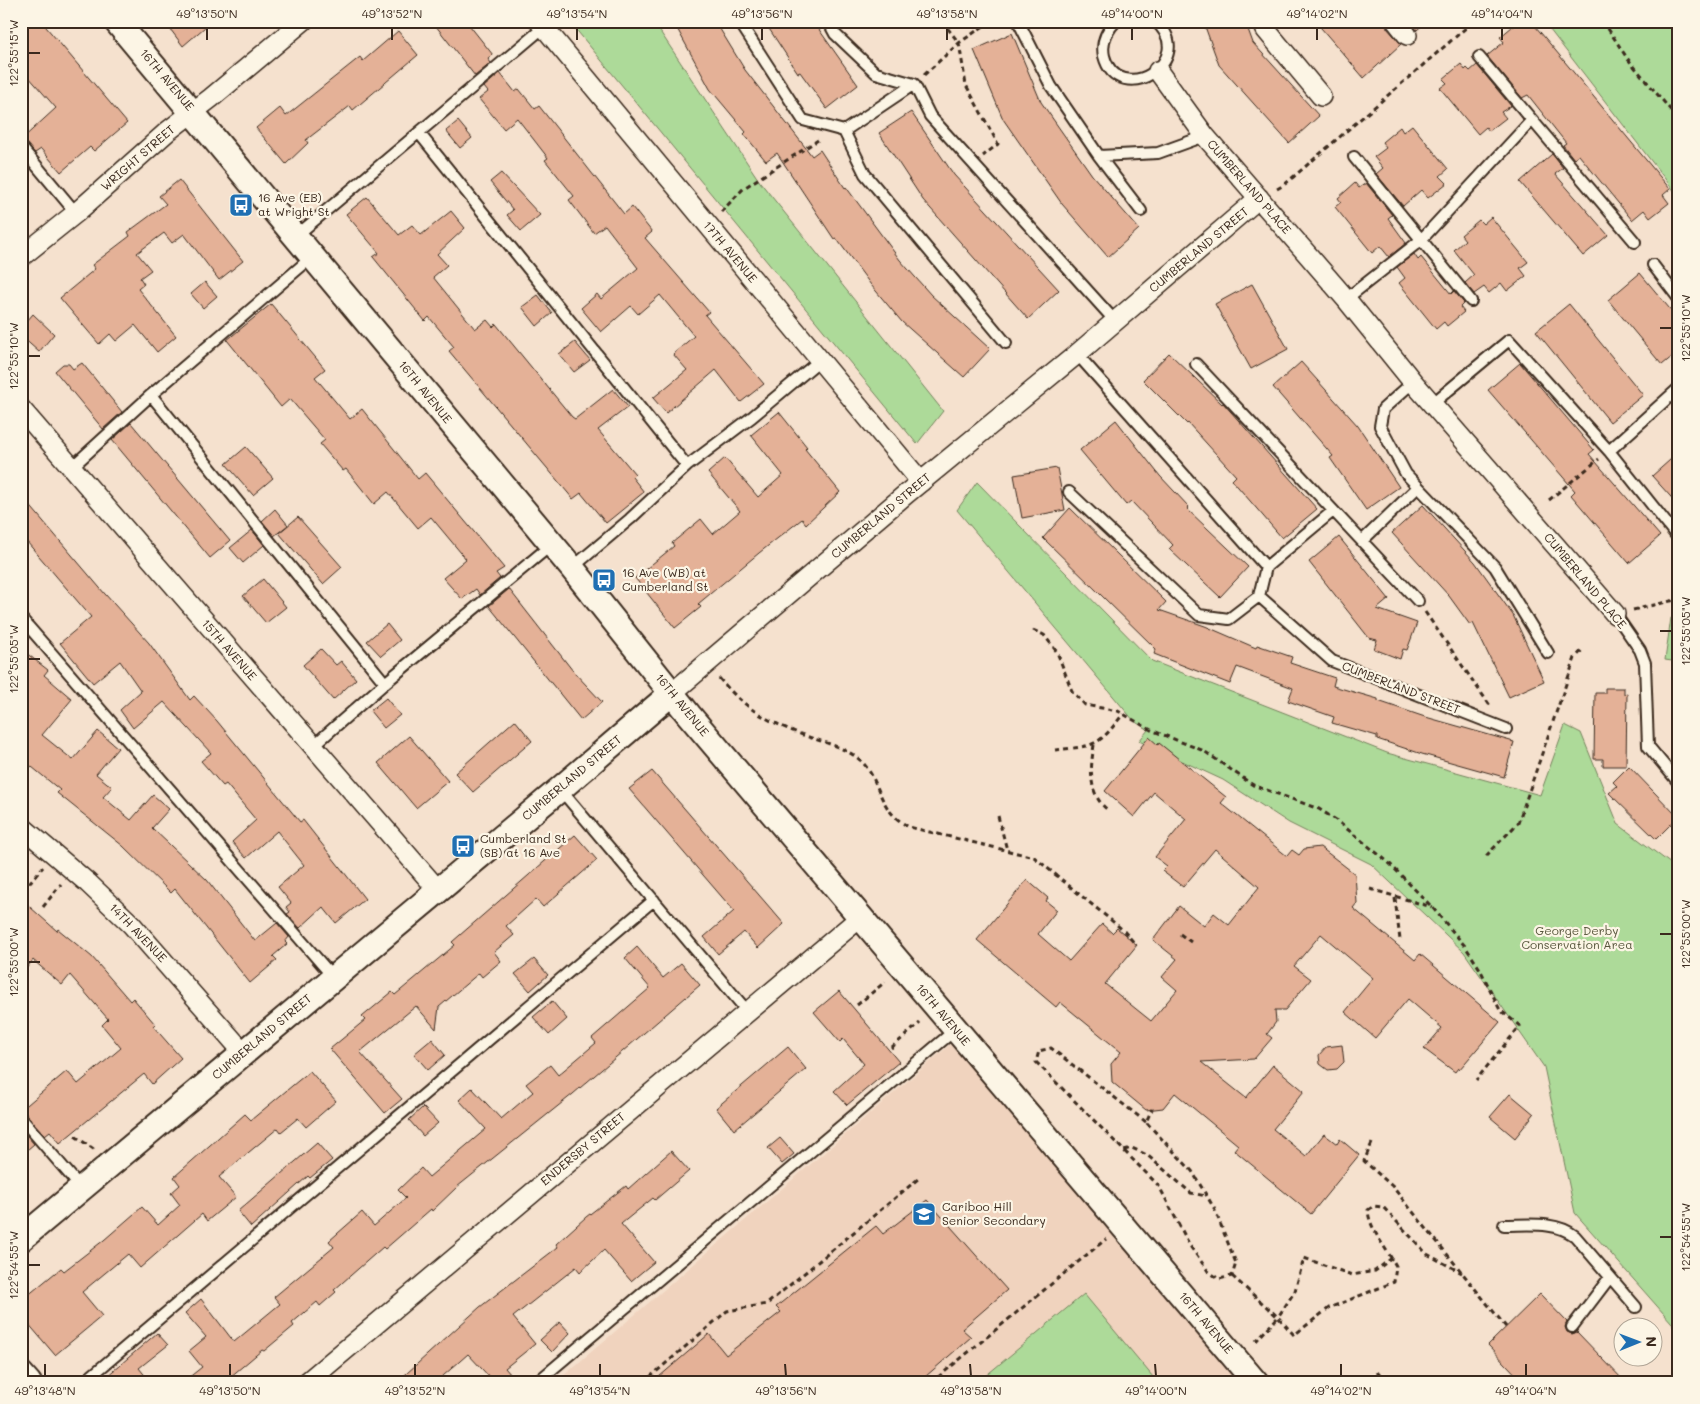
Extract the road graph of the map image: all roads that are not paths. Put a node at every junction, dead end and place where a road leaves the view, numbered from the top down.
1 (116, 21) edge
2 (303, 21) edge
3 (739, 21) edge
4 (828, 21) edge
5 (1018, 21) edge
6 (1116, 21) edge
7 (1155, 21) edge
8 (1262, 21) edge
9 (542, 24) edge
10 (1479, 57) dead end
11 (1158, 71) junction
12 (914, 84) junction
13 (1321, 96) dead end
14 (194, 112) junction
15 (1532, 120) junction
16 (844, 131) junction
17 (419, 132) junction
18 (1205, 136) junction
19 (21, 147) edge
20 (1099, 156) junction
21 (1354, 158) dead end
22 (1259, 198) junction
23 (1141, 211) dead end
24 (76, 213) junction
25 (296, 236) junction
26 (1421, 240) junction
27 (1635, 242) dead end
28 (313, 256) junction
29 (21, 257) edge
30 (1653, 265) dead end
31 (1346, 299) junction
32 (1679, 299) edge
33 (1471, 301) dead end
34 (1115, 321) junction
35 (1006, 343) dead end
36 (1077, 354) junction
37 (820, 360) junction
38 (1196, 364) dead end
39 (1413, 382) junction
40 (1679, 388) edge
41 (151, 395) junction
42 (1432, 404) junction
43 (21, 409) edge
44 (1609, 451) junction
45 (687, 466) junction
46 (71, 468) junction
47 (921, 482) junction
48 (1418, 487) junction
49 (1070, 492) dead end
50 (1333, 511) junction
51 (1679, 539) edge
52 (1362, 542) junction
53 (552, 545) junction
54 (1266, 567) junction
55 (572, 568) junction
56 (1259, 596) junction
57 (1418, 601) road end
58 (1615, 614) joint
59 (21, 618) edge
60 (1548, 653) dead end
61 (385, 683) junction
62 (672, 693) junction
63 (1506, 728) road end
64 (312, 747) junction
65 (1679, 783) edge
66 (560, 789) junction
67 (21, 826) edge
68 (438, 890) junction
69 (654, 900) junction
70 (862, 916) junction
71 (333, 977) junction
72 (747, 1011) junction
73 (955, 1030) junction
74 (243, 1052) junction
75 (21, 1118) edge
76 (82, 1189) junction
77 (1504, 1225) dead end
78 (21, 1239) edge
79 (1610, 1277) junction
80 (1636, 1307) dead end
81 (1572, 1327) dead end
82 (21, 1374) edge
83 (29, 1383) edge
84 (83, 1383) edge
85 (306, 1383) edge
86 (536, 1383) edge
87 (1256, 1383) edge

1 - 14 street, 16TH AVENUE
2 - 14 street, WRIGHT STREET
3 - 16 lane
4 - 12 lane
5 - 20 lane
6 - 11 lane
7 - 11 lane
8 - 13 street
9 - 17 lane
9 - 37 street, 17TH AVENUE
10 - 15 lane
11 - 18 street, CUMBERLAND PLACE
12 - 16 lane
12 - 34 lane
14 - 24 street, WRIGHT STREET
14 - 25 street, 16TH AVENUE
15 - 26 lane
15 - 27 lane
16 - 35 lane
17 - 25 lane
17 - 45 lane
18 - 20 lane
18 - 22 street, CUMBERLAND PLACE
19 - 24 lane
20 - 23 lane
21 - 26 lane
22 - 31 street, CUMBERLAND PLACE
22 - 34 street, CUMBERLAND STREET
24 - 29 street, WRIGHT STREET
25 - 28 street, 16TH AVENUE
26 - 31 lane
26 - 33 lane
28 - 41 lane
28 - 53 street, 16TH AVENUE
30 - 32 lane
31 - 39 street, CUMBERLAND PLACE
34 - 36 street, CUMBERLAND STREET
36 - 47 street, CUMBERLAND STREET
36 - 54 lane
37 - 45 lane
37 - 47 street, 17TH AVENUE
38 - 50 lane
39 - 42 street, CUMBERLAND PLACE
39 - 48 lane
40 - 44 lane
41 - 46 lane
41 - 61 lane
42 - 44 lane
42 - 58 street, CUMBERLAND PLACE
43 - 46 street, 15TH AVENUE
44 - 51 lane
45 - 55 lane
46 - 64 street, 15TH AVENUE
47 - 62 street, CUMBERLAND STREET
48 - 52 lane
48 - 60 lane
49 - 56 lane
50 - 52 lane
50 - 54 lane
52 - 57 lane
53 - 55 street, 16TH AVENUE
53 - 61 lane
54 - 56 lane
55 - 62 street, 16TH AVENUE
56 - 63 lane, CUMBERLAND STREET
58 - 65 lane, CUMBERLAND PLACE
59 - 71 lane
61 - 64 lane
62 - 66 street, CUMBERLAND STREET
62 - 70 street, 16TH AVENUE
64 - 68 street, 15TH AVENUE
66 - 68 street, CUMBERLAND STREET
66 - 69 lane
67 - 74 street, 14TH AVENUE
68 - 71 street, CUMBERLAND STREET
69 - 72 lane
69 - 84 lane
70 - 72 street, ENDERSBY STREET
70 - 73 street, 16TH AVENUE
71 - 74 street, CUMBERLAND STREET
72 - 85 street, ENDERSBY STREET
73 - 86 lane
73 - 87 street, 16TH AVENUE
74 - 76 street, CUMBERLAND STREET
75 - 76 lane
76 - 78 street, CUMBERLAND STREET
77 - 79 lane
79 - 80 lane
79 - 81 lane
82 - 83 street

